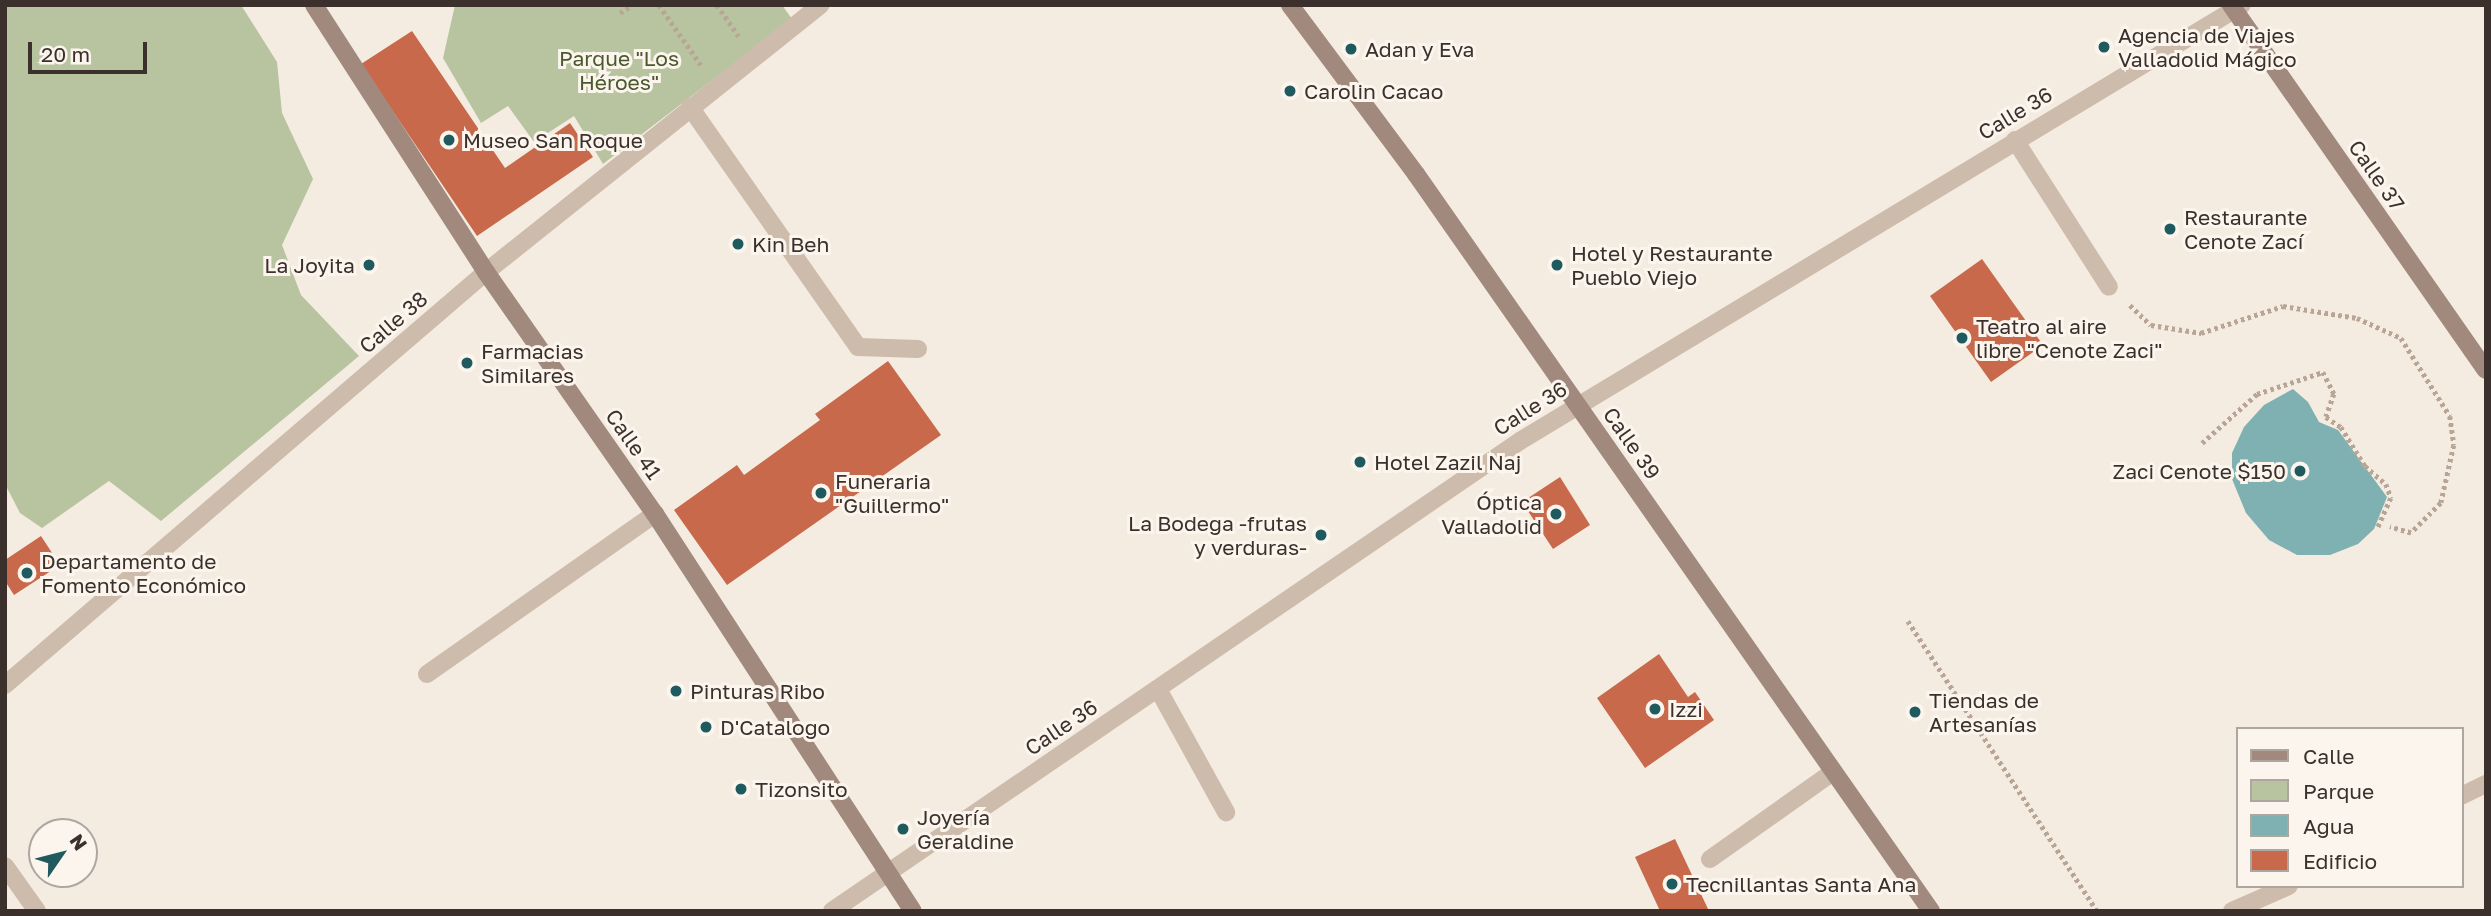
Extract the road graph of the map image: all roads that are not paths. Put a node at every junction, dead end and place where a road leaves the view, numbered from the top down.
1 (314, 5) edge
2 (821, 5) edge
3 (1290, 5) edge
4 (2236, 7) edge
5 (690, 107) junction
6 (2015, 140) junction
7 (486, 272) junction
8 (2109, 287) road end
9 (918, 349) dead end
10 (2486, 370) edge
11 (1577, 405) junction
12 (655, 514) junction
13 (427, 674) dead end
14 (5, 685) edge
15 (1158, 689) junction
16 (1833, 772) junction
17 (2486, 784) edge
18 (2463, 795) edge
19 (1226, 812) dead end
20 (1710, 859) dead end
21 (5, 866) edge
22 (886, 872) junction
23 (2284, 888) edge
24 (37, 911) edge
25 (832, 911) edge
26 (913, 911) edge
27 (1931, 911) edge
28 (2232, 911) edge

1 - 7 main road, Calle 41
2 - 5 street, Calle 38
3 - 11 main road, Calle 39
4 - 6 street, Calle 36
4 - 10 main road, Calle 37
5 - 7 street, Calle 38
5 - 9 street
6 - 8 street
6 - 11 street, Calle 36
7 - 12 main road, Calle 41
7 - 14 street, Calle 38
11 - 15 street, Calle 36
11 - 16 main road, Calle 39
12 - 13 street
12 - 22 main road, Calle 41
15 - 19 street
15 - 22 street, Calle 36
16 - 20 street
16 - 27 main road, Calle 39
17 - 18 street
21 - 24 street
22 - 25 street, Calle 36
22 - 26 main road, Calle 41
23 - 28 street

